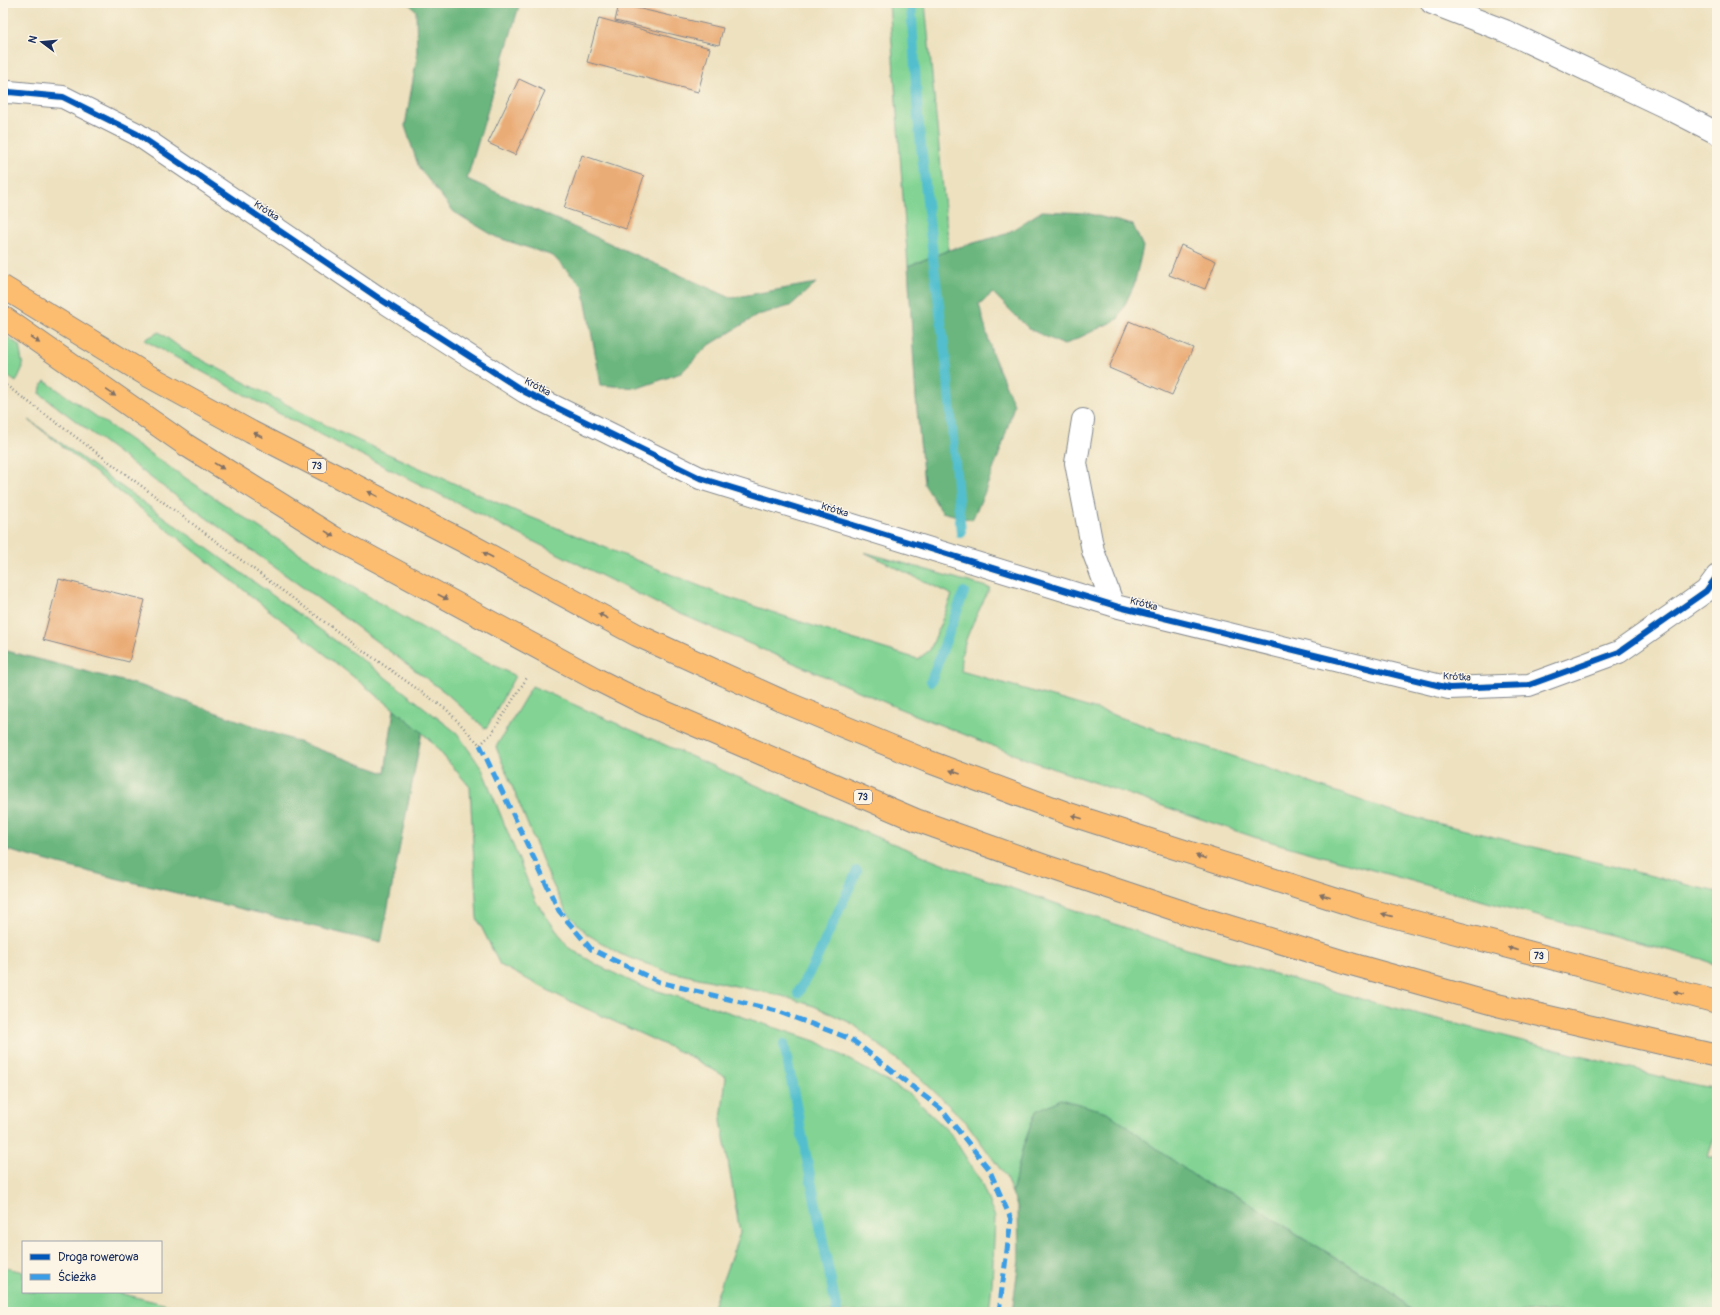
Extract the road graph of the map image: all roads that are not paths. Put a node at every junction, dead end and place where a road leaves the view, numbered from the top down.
1 (1432, 3) edge
2 (3, 93) edge
3 (1717, 133) edge
4 (3, 287) edge
5 (3, 317) edge
6 (1083, 420) dead end
7 (1717, 576) edge
8 (1113, 605) junction
9 (1717, 1002) edge
10 (1717, 1056) edge

1 - 3 street
2 - 8 street, Krótka
9 -> 4 main road, 73
5 -> 10 main road, 73
6 - 8 street
7 - 8 street, Krótka

